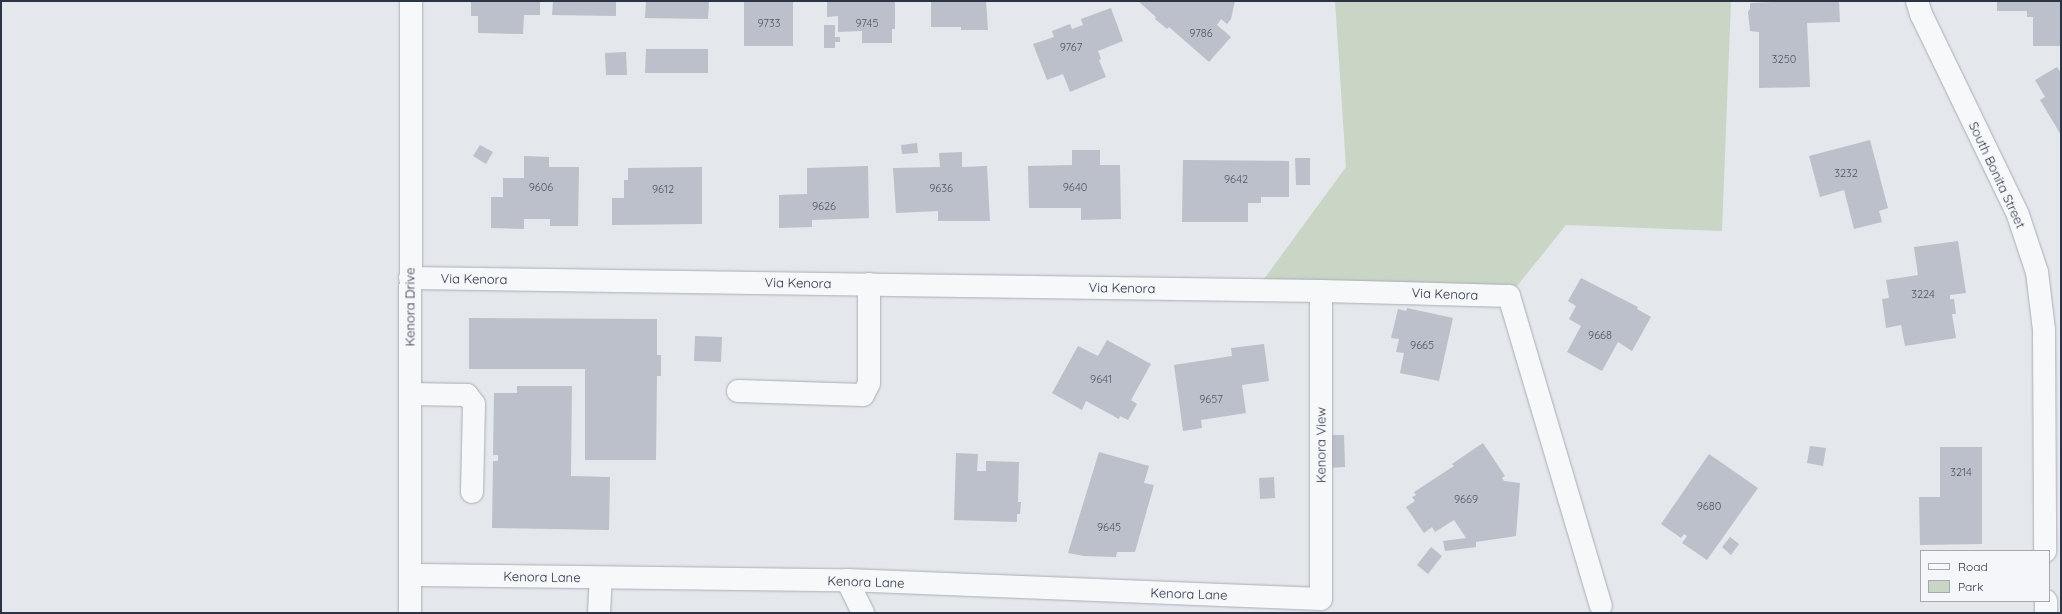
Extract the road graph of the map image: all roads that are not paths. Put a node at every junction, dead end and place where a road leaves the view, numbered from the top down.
1 (411, 1) edge
2 (1917, 1) edge
3 (410, 278) junction
4 (869, 284) junction
5 (1321, 291) junction
6 (738, 390) dead end
7 (410, 394) junction
8 (472, 492) dead end
9 (2045, 550) edge
10 (410, 575) junction
11 (601, 578) junction
12 (847, 580) junction
13 (1321, 599) joint
14 (2046, 602) edge
15 (1601, 606) dead end
16 (410, 613) edge
17 (599, 613) edge
18 (863, 613) edge
19 (2046, 613) edge

1 - 3 street, Kenora Drive
2 - 9 street, South Bonita Street
3 - 4 street, Via Kenora
3 - 7 street, Kenora Drive
4 - 5 street, Via Kenora
4 - 6 street
5 - 13 street, Kenora View
5 - 15 street, Via Kenora
7 - 8 street
7 - 10 street, Kenora Drive
10 - 11 street, Kenora Lane
10 - 16 street, Kenora Drive
11 - 12 street, Kenora Lane
11 - 17 street
12 - 13 street, Kenora Lane
12 - 18 street
14 - 19 street

